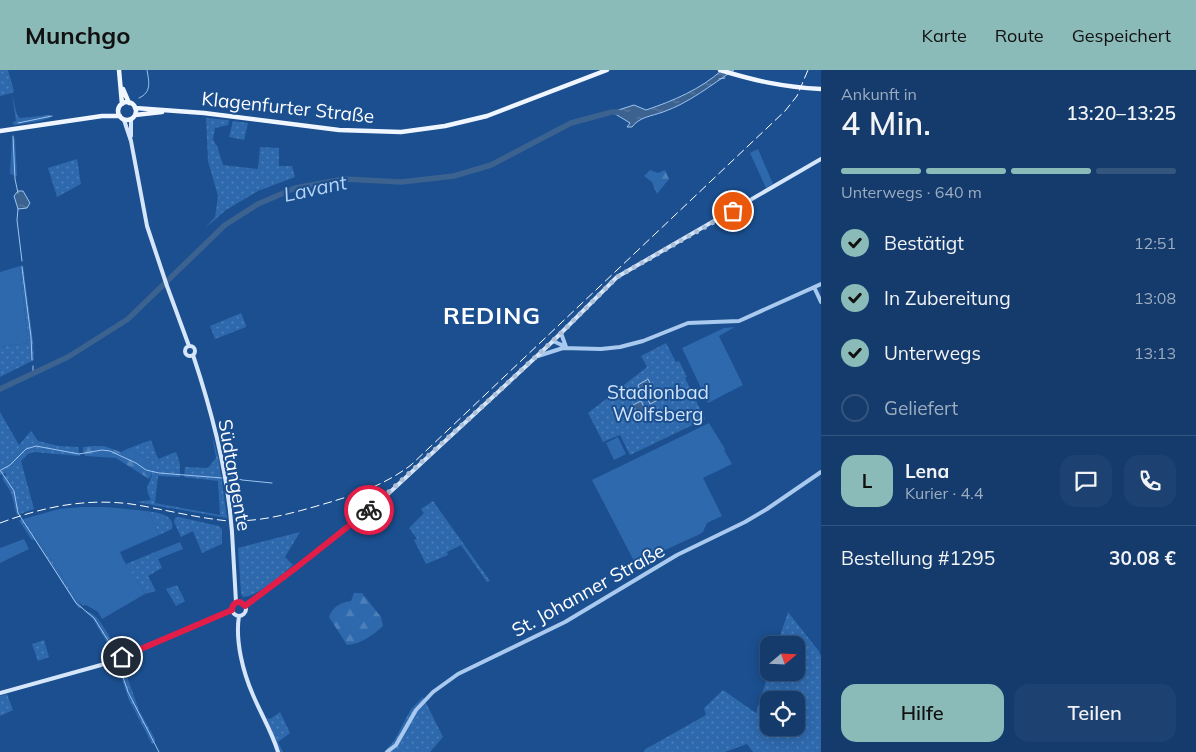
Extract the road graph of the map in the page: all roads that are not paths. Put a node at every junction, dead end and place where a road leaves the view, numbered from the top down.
1 (119, 70) edge
2 (607, 70) edge
3 (720, 70) edge
4 (122, 86) junction
5 (821, 89) edge
6 (129, 103) junction
7 (122, 104) junction
8 (135, 108) junction
9 (118, 110) junction
10 (165, 111) junction
11 (135, 115) junction
12 (102, 116) junction
13 (122, 118) junction
14 (131, 119) junction
15 (0, 131) edge
16 (131, 141) junction
17 (821, 159) edge
18 (821, 284) edge
19 (814, 287) junction
20 (821, 302) edge
21 (561, 333) junction
22 (552, 342) junction
23 (189, 346) junction
24 (568, 348) junction
25 (559, 349) junction
26 (193, 355) junction
27 (536, 356) junction
28 (821, 472) edge
29 (236, 602) junction
30 (245, 606) junction
31 (232, 610) junction
32 (238, 616) junction
33 (0, 694) edge
34 (278, 752) edge
35 (387, 752) edge

1 - 4 main road
2 - 10 main road, Klagenfurter Straße
3 - 5 main road
4 - 6 main road
4 - 7 main road
6 - 7 main road
6 - 8 main road
7 - 9 main road
8 - 10 main road, Klagenfurter Straße
8 - 11 main road
9 - 12 main road
9 - 13 main road
10 - 11 main road, Klagenfurter Straße
11 - 14 main road
12 - 13 main road
12 - 15 main road
13 - 14 main road
13 - 16 main road, Südtangente
14 - 16 main road, Südtangente
16 - 23 main road, Südtangente
17 - 21 main road
18 - 19 street
19 - 20 street
19 - 24 street
21 - 22 main road
21 - 24 street
22 - 24 street
22 - 25 street
22 - 27 main road
23 - 26 main road, Südtangente
23 - 26 main road, Südtangente
24 - 25 street
25 - 27 street
26 - 29 main road, Südtangente, bridge
27 - 30 main road
28 - 35 street, St. Johanner Straße
29 - 30 main road
29 - 31 main road
30 - 32 main road
31 - 32 main road
31 - 33 main road
32 - 34 main road

